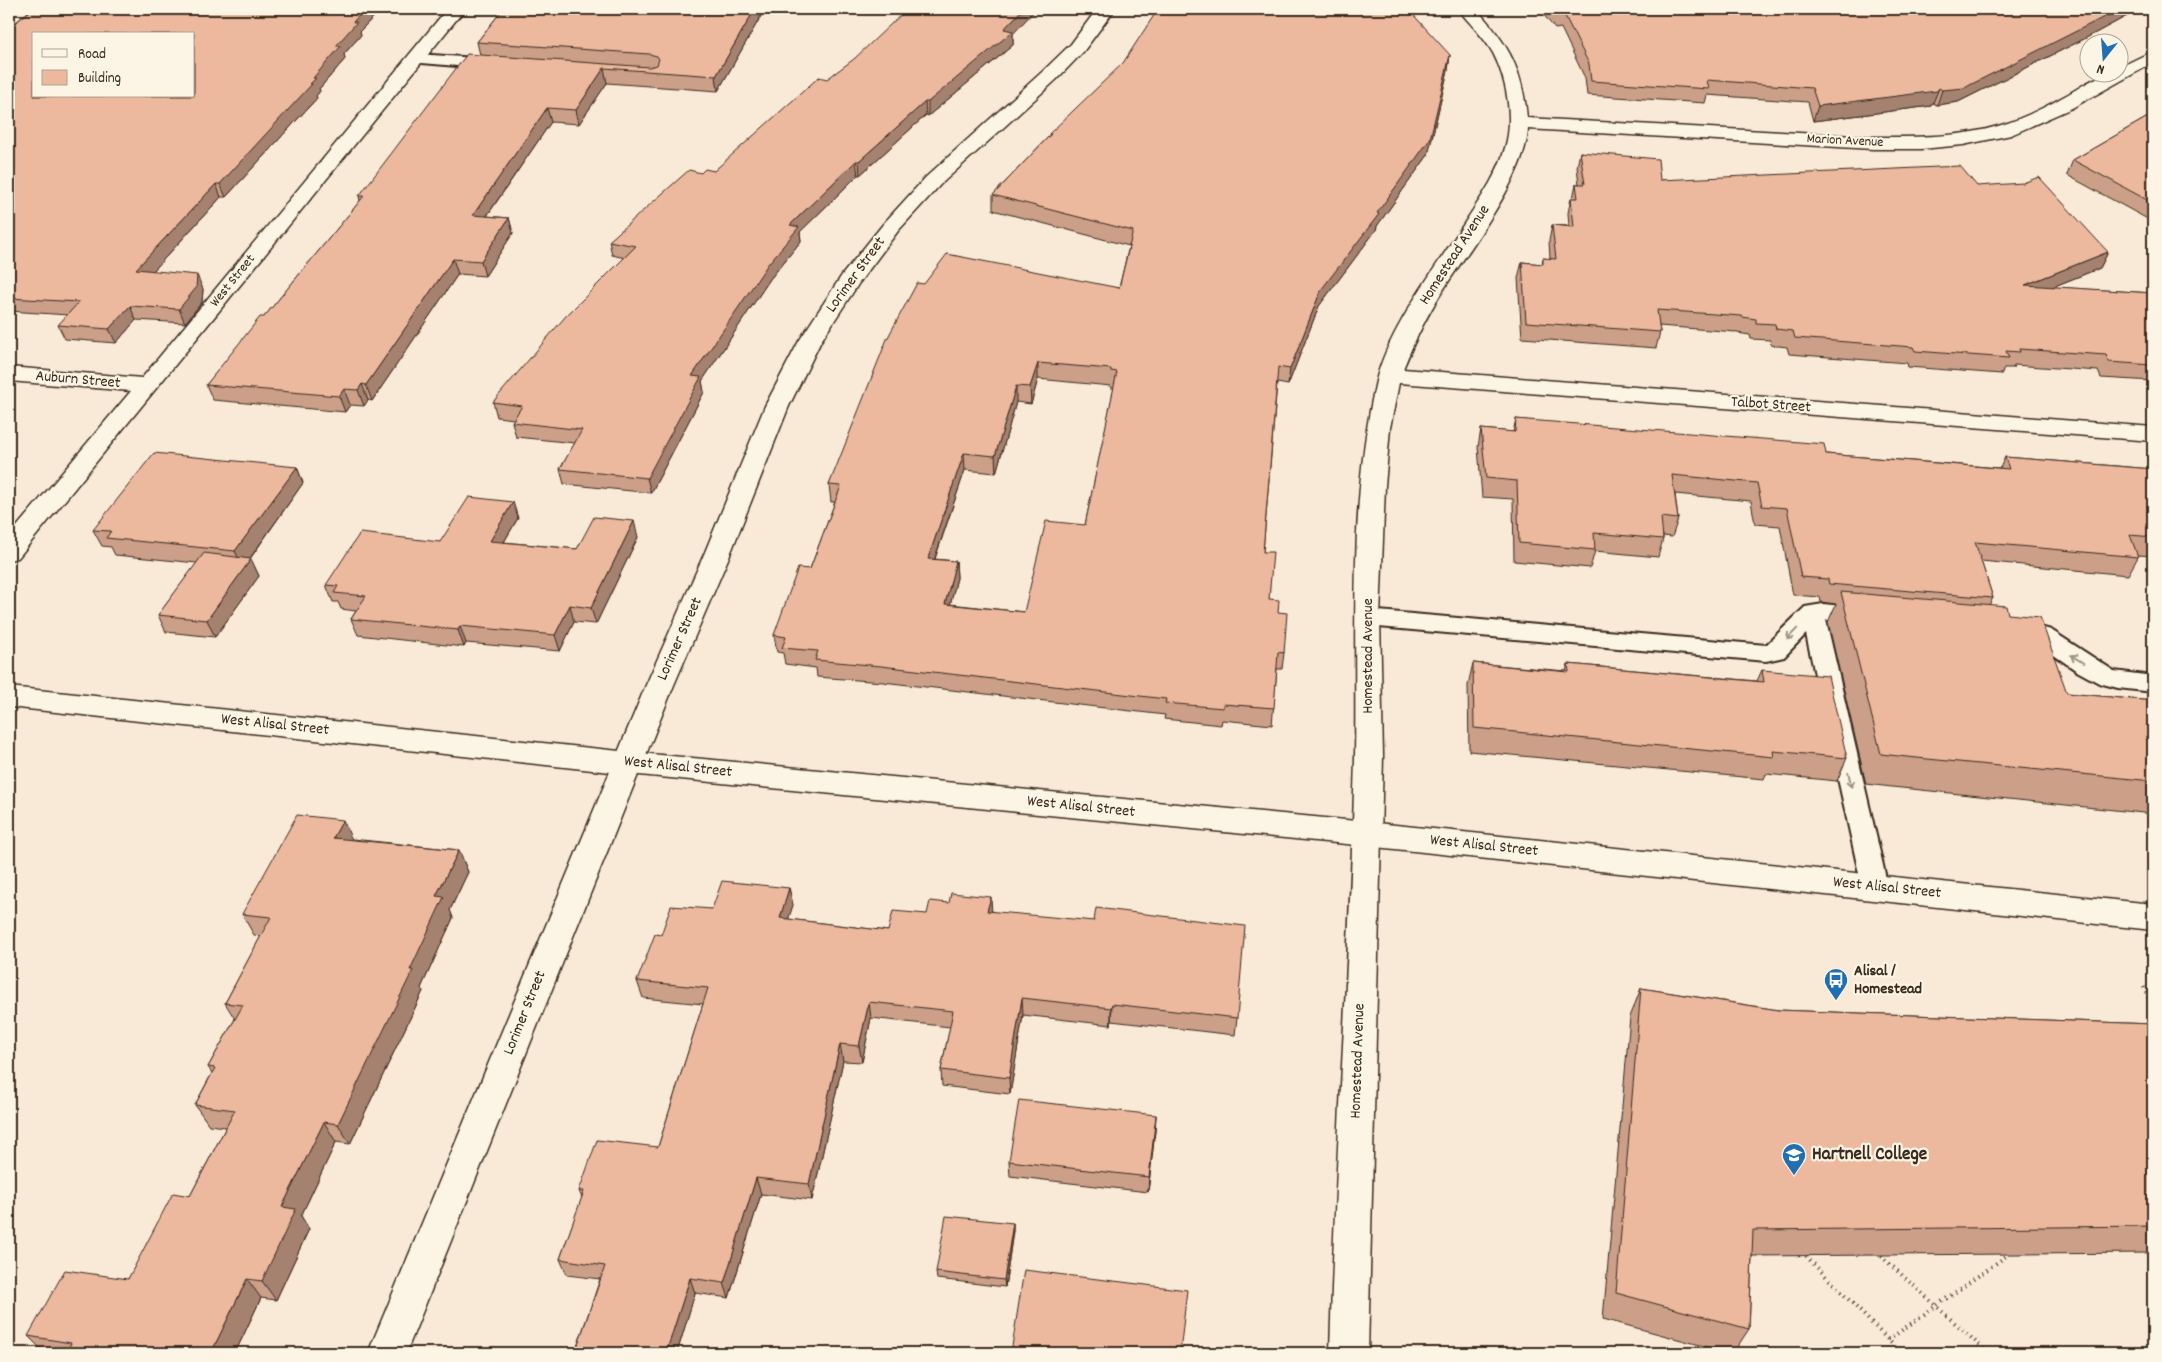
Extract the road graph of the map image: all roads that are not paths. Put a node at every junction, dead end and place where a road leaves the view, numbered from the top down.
1 (456, 9) edge
2 (1106, 9) edge
3 (1467, 9) edge
4 (2153, 56) edge
5 (416, 59) junction
6 (509, 65) edge
7 (1518, 123) junction
8 (9, 374) edge
9 (1389, 375) junction
10 (148, 385) junction
11 (2153, 434) edge
12 (9, 552) edge
13 (1813, 613) junction
14 (1881, 617) edge
15 (1367, 618) junction
16 (1997, 627) edge
17 (2153, 684) edge
18 (9, 697) edge
19 (629, 763) junction
20 (1367, 834) junction
21 (1875, 887) junction
22 (2153, 917) edge
23 (387, 1353) edge
24 (1349, 1353) edge

1 - 5 street, West Street
2 - 19 street, Lorimer Street
3 - 7 street, Homestead Avenue
4 - 7 street, Marion Avenue
5 - 6 lane
5 - 10 street, West Street
7 - 9 street, Homestead Avenue
8 - 10 street, Auburn Street
9 - 11 street, Talbot Street
9 - 15 street, Homestead Avenue
10 - 12 street, West Street
13 - 14 lane
13 -> 15 lane
13 -> 21 lane
15 - 20 street, Homestead Avenue
17 -> 16 lane
18 - 19 street, West Alisal Street
19 - 20 street, West Alisal Street
19 - 23 street, Lorimer Street
20 - 21 street, West Alisal Street
20 - 24 street, Homestead Avenue
21 - 22 street, West Alisal Street

